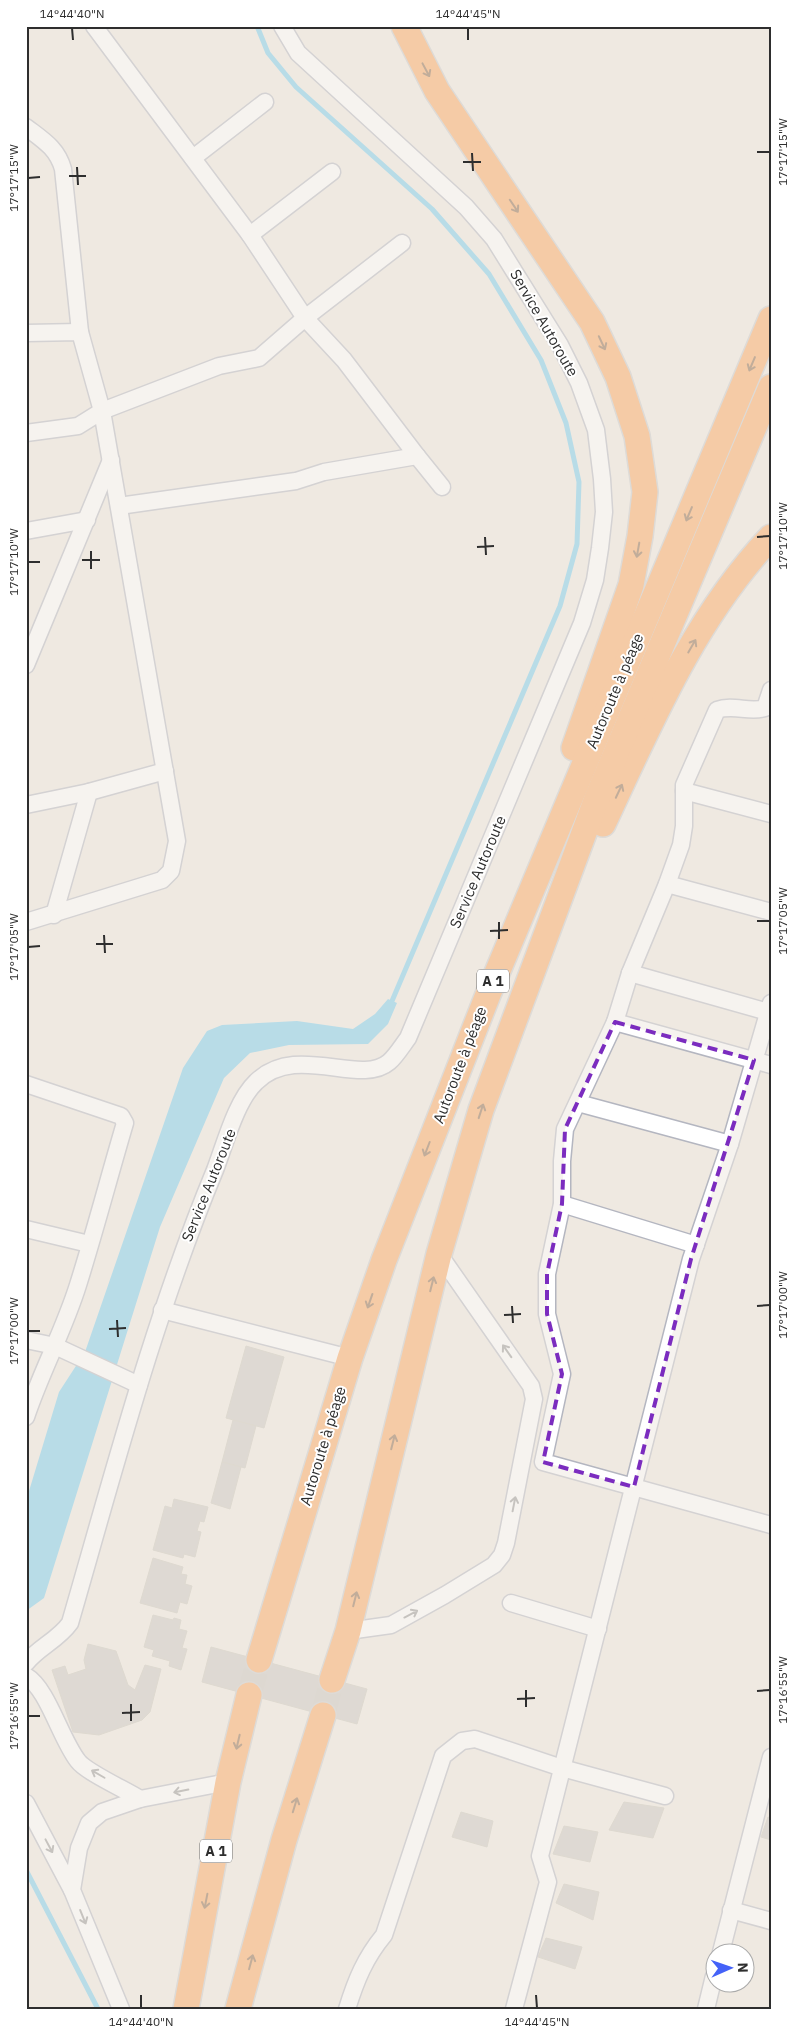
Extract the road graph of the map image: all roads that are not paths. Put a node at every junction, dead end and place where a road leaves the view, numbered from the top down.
1 (94, 26) edge
2 (282, 26) edge
3 (404, 26) edge
4 (265, 102) dead end
5 (26, 128) edge
6 (192, 158) junction
7 (332, 172) dead end
8 (250, 235) junction
9 (402, 243) dead end
10 (305, 318) junction
11 (771, 319) edge
12 (80, 332) junction
13 (26, 333) edge
14 (771, 387) edge
15 (102, 411) junction
16 (26, 433) edge
17 (418, 456) junction
18 (111, 460) junction
19 (442, 487) dead end
20 (119, 506) junction
21 (86, 520) junction
22 (26, 531) edge
23 (771, 536) edge
24 (34, 633) edge
25 (26, 665) edge
26 (771, 690) edge
27 (765, 712) edge
28 (165, 771) junction
29 (684, 791) junction
30 (89, 792) junction
31 (26, 805) edge
32 (771, 814) edge
33 (668, 884) junction
34 (771, 912) edge
35 (54, 915) junction
36 (26, 922) edge
37 (630, 974) junction
38 (530, 978) junction
39 (489, 992) junction
40 (769, 1008) edge
41 (614, 1022) junction
42 (754, 1060) junction
43 (771, 1065) edge
44 (26, 1084) edge
45 (578, 1103) junction
46 (730, 1144) junction
47 (562, 1204) junction
48 (26, 1229) edge
49 (89, 1244) junction
50 (696, 1245) junction
51 (439, 1254) junction
52 (162, 1310) junction
53 (26, 1340) edge
54 (55, 1346) junction
55 (350, 1358) junction
56 (139, 1386) junction
57 (26, 1417) edge
58 (634, 1487) junction
59 (771, 1525) edge
60 (511, 1603) dead end
61 (598, 1629) junction
62 (348, 1631) junction
63 (259, 1660) tunnel mouth
64 (26, 1663) edge
65 (26, 1676) edge
66 (332, 1680) tunnel mouth
67 (249, 1694) tunnel mouth
68 (323, 1715) tunnel mouth
69 (771, 1757) edge
70 (562, 1768) junction
71 (228, 1782) junction
72 (665, 1796) dead end
73 (140, 1799) junction
74 (26, 1803) edge
75 (72, 1890) junction
76 (732, 1910) junction
77 (771, 1922) edge
78 (724, 1942) edge
79 (710, 1992) edge
80 (121, 2009) edge
81 (186, 2009) edge
82 (238, 2009) edge
83 (347, 2009) edge
84 (514, 2009) edge
85 (706, 2009) edge

1 - 6 street
2 - 52 street, Service Autoroute
3 -> 39 highway
4 - 6 street
5 - 12 street
6 - 8 street
7 - 8 street
8 - 10 street
9 - 10 street
10 - 15 street
10 - 17 street
11 -> 39 highway, Autoroute à péage / A 1
12 - 13 street
12 - 15 street
14 - 38 highway, A 1
15 - 16 street
15 - 18 street
17 - 19 street
17 - 20 street
18 - 20 street
18 - 21 street
20 - 28 street
21 - 22 street
21 - 24 street
38 -> 23 highway
24 - 25 street
26 - 27 street
27 - 29 street
28 - 30 street
28 - 35 street
29 - 32 street
29 - 33 street
30 - 31 street
30 - 35 street
33 - 34 street
33 - 37 street
35 - 36 street
37 - 40 street
37 - 41 street
51 -> 38 highway, A 1
39 -> 55 highway, Autoroute à péage / A 1
40 - 42 street
41 - 42 street
41 - 45 street
42 - 43 street
42 - 46 street
44 - 49 street
45 - 46 street
45 - 47 street
46 - 50 street
47 - 50 street
47 - 58 street
48 - 49 street
49 - 54 street
50 - 58 street
62 -> 51 highway, A 1
62 -> 51 street
52 - 55 street
52 - 56 street, Service Autoroute
53 - 54 street
54 - 56 street
54 - 57 street
55 - 63 highway, Autoroute à péage / A 1
56 - 64 street, Service Autoroute
58 - 59 street
58 - 61 street
60 - 61 street
61 - 70 street
62 - 66 highway, A 1
73 -> 65 street
67 -> 71 highway, A 1
82 -> 68 highway
69 - 76 street
70 - 72 street
70 - 83 street
70 - 84 street
71 -> 73 street
71 -> 81 highway, A 1
73 - 75 street
74 -> 75 street
75 -> 80 street
76 - 77 street
76 - 78 street
79 - 85 street

